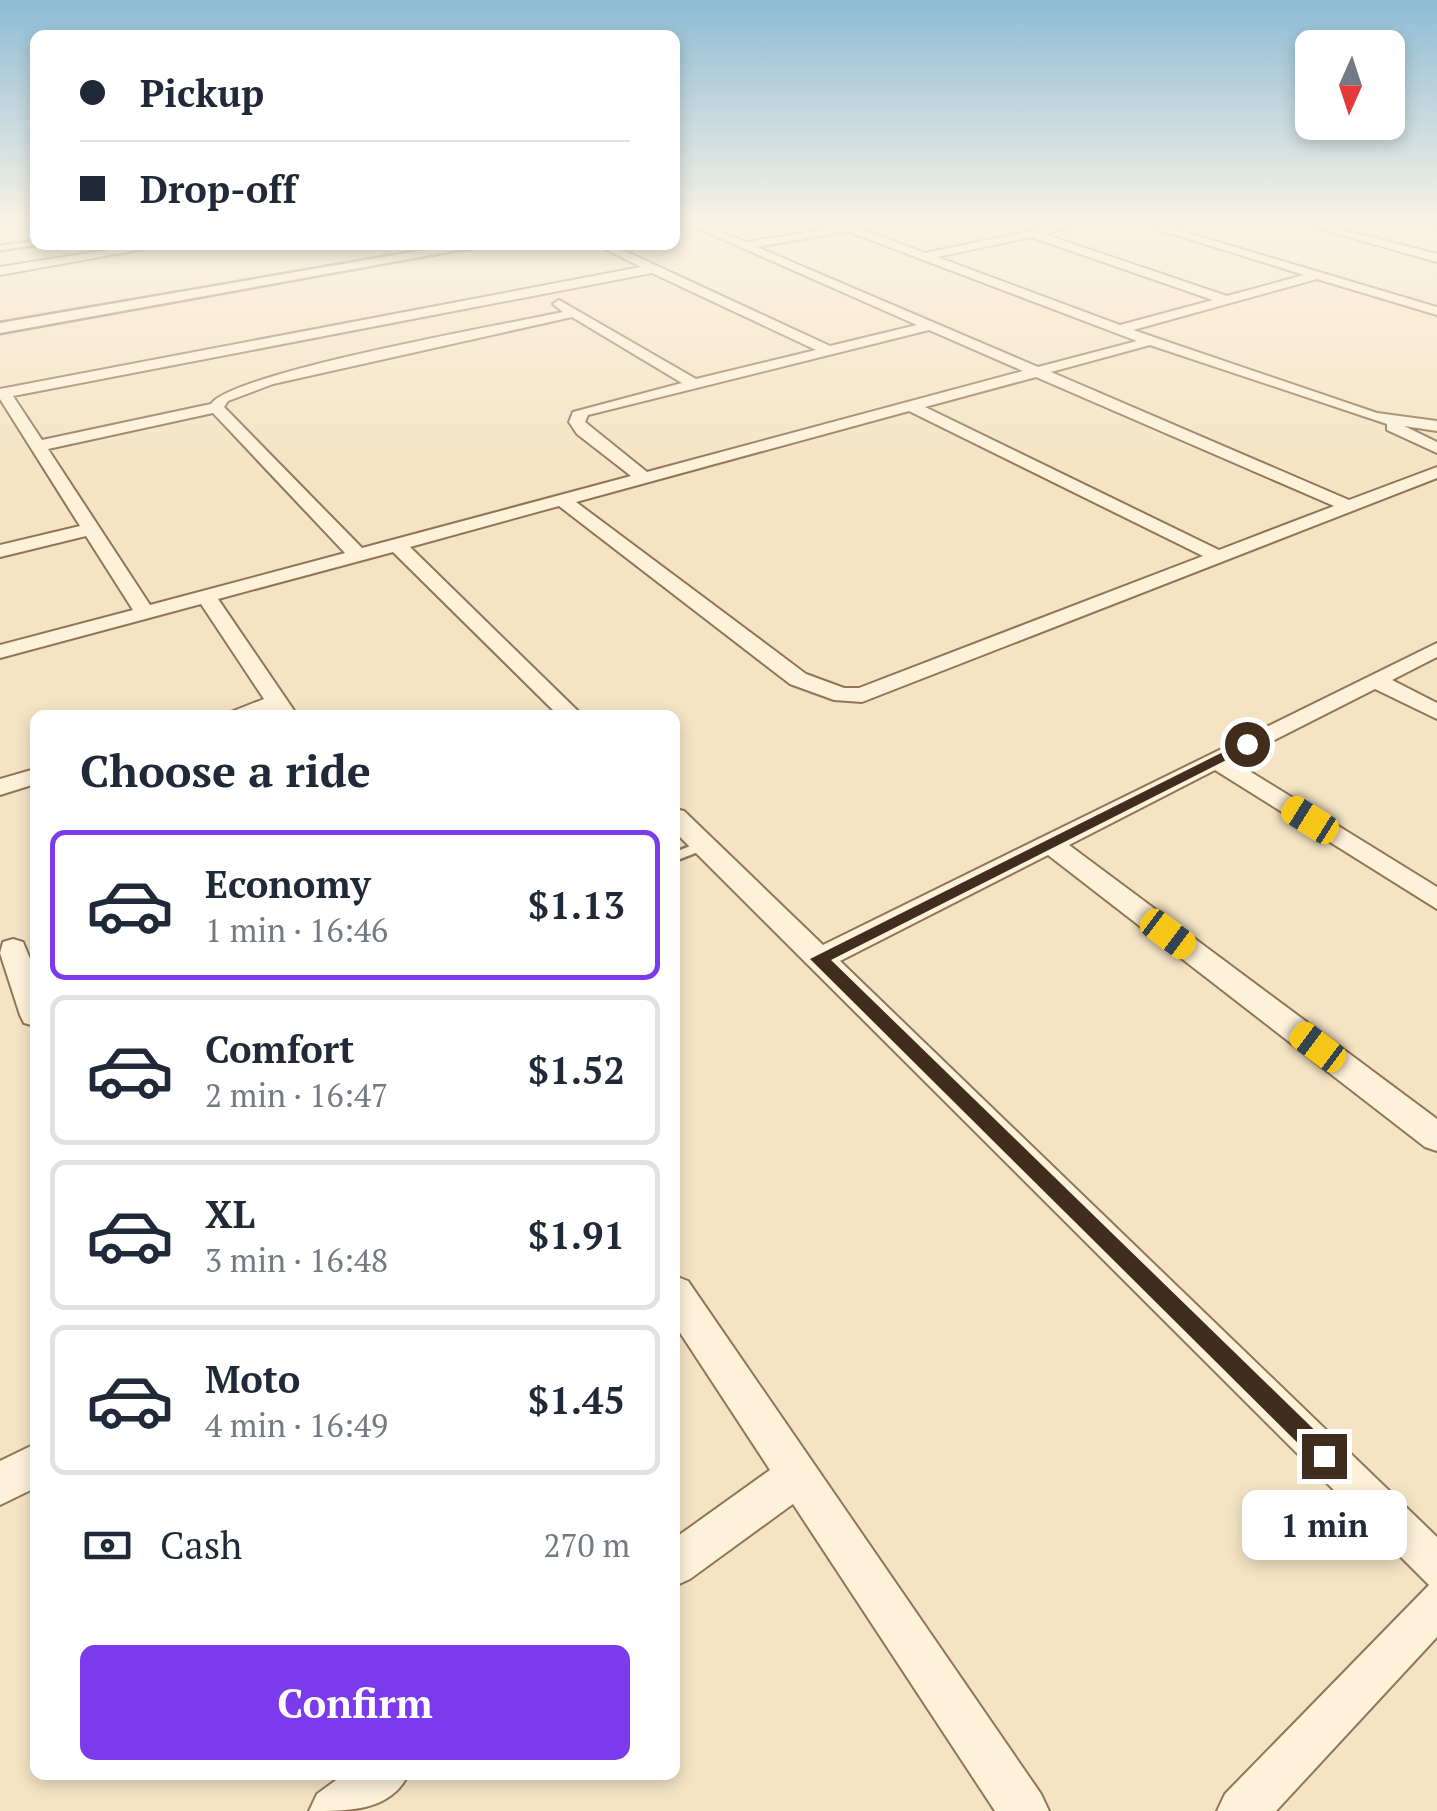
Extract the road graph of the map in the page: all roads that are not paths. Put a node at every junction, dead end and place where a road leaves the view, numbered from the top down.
1 (118, 308) edge
2 (451, 308) edge
3 (565, 308) edge
4 (735, 308) edge
5 (887, 308) edge
6 (1063, 308) edge
7 (1199, 308) edge
8 (574, 313) junction
9 (930, 326) junction
10 (0, 328) edge
11 (1120, 329) junction
12 (1151, 341) junction
13 (827, 350) junction
14 (1036, 372) junction
15 (692, 382) junction
16 (2, 393) edge
17 (911, 406) junction
18 (216, 408) junction
19 (1374, 417) junction
20 (1437, 426) edge
21 (38, 446) junction
22 (1437, 448) edge
23 (1437, 472) edge
24 (644, 478) junction
25 (562, 500) junction
26 (1349, 506) junction
27 (92, 529) junction
28 (398, 545) junction
29 (0, 552) edge
30 (358, 555) junction
31 (1221, 558) junction
32 (206, 597) junction
33 (145, 613) junction
34 (1437, 649) edge
35 (0, 652) edge
36 (1376, 680) junction
37 (281, 708) edge
38 (566, 710) edge
39 (1437, 712) edge
40 (1215, 760) junction
41 (30, 778) edge
42 (0, 787) edge
43 (1049, 844) junction
44 (689, 851) edge
45 (1437, 900) edge
46 (16, 948) edge
47 (819, 959) junction
48 (30, 997) edge
49 (1437, 1137) edge
50 (680, 1299) edge
51 (30, 1468) edge
52 (798, 1475) junction
53 (0, 1484) edge
54 (680, 1560) edge
55 (1437, 1567) edge
56 (1437, 1604) edge
57 (377, 1780) edge
58 (334, 1811) edge
59 (1024, 1811) edge
60 (1242, 1811) edge

1 - 10 street
2 - 16 street
3 - 8 street
4 - 13 street
5 - 9 street
6 - 11 street
7 - 11 street
8 - 15 street
8 - 18 street
9 - 13 street
9 - 14 street
11 - 12 street
12 - 14 street
12 - 19 street
13 - 15 street
14 - 17 street
14 - 26 street
15 - 24 street
16 - 21 street
17 - 24 street
17 - 31 street
18 - 21 street
18 - 30 street
19 - 20 street
19 - 22 street
21 - 27 street
23 - 26 street
24 - 25 street
25 - 28 street
25 - 31 street
26 - 31 street
27 - 29 street
27 - 33 street
28 - 30 street
28 - 38 street
30 - 32 street
32 - 33 street
32 - 37 street
33 - 35 street
34 - 36 street
36 - 39 street
36 - 40 street
40 - 43 street
40 - 45 street
41 - 42 street
43 - 47 street
43 - 49 street
44 - 47 street
46 - 48 street
47 - 55 street
50 - 52 street
51 - 53 street
52 - 54 street
52 - 59 street
56 - 60 street
57 - 58 street

